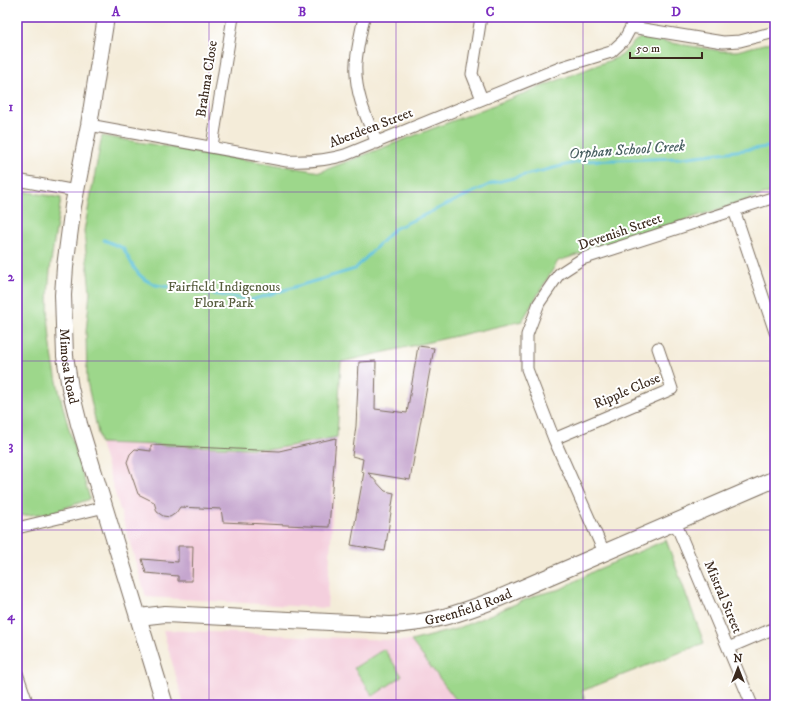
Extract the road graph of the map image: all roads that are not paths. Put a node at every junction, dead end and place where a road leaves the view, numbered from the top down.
1 (106, 17) edge
2 (233, 17) edge
3 (364, 17) edge
4 (482, 17) edge
5 (632, 22) edge
6 (775, 32) edge
7 (482, 99) junction
8 (89, 125) junction
9 (377, 142) junction
10 (212, 146) junction
11 (17, 180) edge
12 (76, 191) junction
13 (775, 197) edge
14 (734, 210) junction
15 (775, 332) edge
16 (658, 348) dead end
17 (554, 439) junction
18 (775, 479) edge
19 (105, 507) junction
20 (675, 522) junction
21 (17, 528) edge
22 (604, 552) junction
23 (139, 617) junction
24 (775, 628) edge
25 (728, 648) junction
26 (17, 673) edge
27 (28, 705) edge
28 (165, 705) edge
29 (752, 705) edge

1 - 8 main road, Mimosa Road
2 - 10 street, Brahma Close
3 - 9 street
4 - 7 street
5 - 6 street
5 - 7 street, Aberdeen Street
7 - 9 street, Aberdeen Street
8 - 10 street, Aberdeen Street
8 - 12 main road, Mimosa Road
9 - 10 street, Aberdeen Street
11 - 12 street
12 - 19 main road, Mimosa Road
13 - 14 street, Devenish Street
14 - 15 street
14 - 17 street, Devenish Street
16 - 17 street, Ripple Close
17 - 22 street, Devenish Street
18 - 20 main road, Greenfield Road
19 - 21 street
19 - 23 main road, Mimosa Road
20 - 22 main road, Greenfield Road
20 - 25 street, Mistral Street
22 - 23 main road, Greenfield Road
23 - 28 main road, Mimosa Road
24 - 25 street
25 - 29 street, Mistral Street
26 - 27 street

